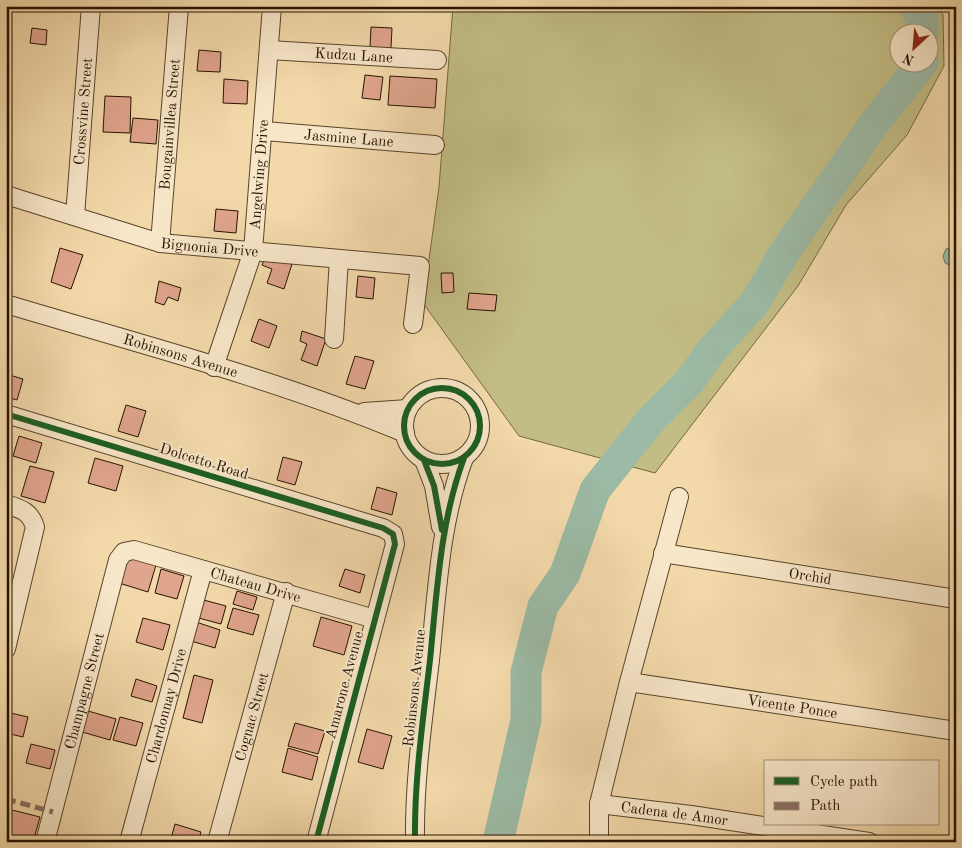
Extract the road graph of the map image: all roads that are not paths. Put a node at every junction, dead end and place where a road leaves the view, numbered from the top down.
1 (91, 6) edge
2 (179, 6) edge
3 (272, 6) edge
4 (269, 50) junction
5 (437, 60) dead end
6 (264, 131) junction
7 (435, 145) dead end
8 (6, 195) edge
9 (74, 216) junction
10 (160, 243) junction
11 (253, 251) junction
12 (339, 259) junction
13 (6, 304) edge
14 (413, 324) dead end
15 (334, 339) dead end
16 (214, 367) junction
17 (408, 409) junction
18 (353, 412) junction
19 (6, 414) edge
20 (405, 433) junction
21 (464, 458) junction
22 (424, 460) junction
23 (679, 497) dead end
24 (6, 504) edge
25 (393, 534) joint
26 (443, 538) junction
27 (134, 550) joint
28 (663, 553) junction
29 (203, 570) junction
30 (286, 592) junction
31 (956, 599) edge
32 (375, 618) junction
33 (6, 650) edge
34 (629, 682) junction
35 (956, 731) edge
36 (599, 804) junction
37 (45, 842) edge
38 (130, 842) edge
39 (218, 842) edge
40 (316, 842) edge
41 (415, 842) edge
42 (599, 842) edge
43 (869, 842) edge

1 - 9 street, Crossvine Street
2 - 10 street, Bougainvillea Street
3 - 4 street, Angelwing Drive
4 - 5 street, Kudzu Lane
4 - 6 street, Angelwing Drive
6 - 7 street, Jasmine Lane
6 - 11 street, Angelwing Drive
8 - 9 street, Bignonia Drive
9 - 10 street, Bignonia Drive
10 - 11 street, Bignonia Drive
11 - 12 street, Bignonia Drive
11 - 16 street, Angelwing Drive
12 - 14 street, Bignonia Drive
12 - 15 street
13 - 16 street, Robinsons Avenue
16 - 18 street, Robinsons Avenue
17 - 18 street, Robinsons Avenue
17 - 20 street
17 - 21 street
18 - 20 street, Robinsons Avenue
19 - 25 street, Dolcetto Road
20 - 22 street
21 - 22 street
21 - 26 street, Robinsons Avenue
22 - 26 street, Robinsons Avenue
23 - 28 street
24 - 33 street
25 - 32 street, Amarone Avenue
26 - 41 street, Robinsons Avenue
27 - 29 street, Chateau Drive
27 - 37 street, Champagne Street
28 - 31 street, Orchid
28 - 34 street
29 - 30 street, Chateau Drive
29 - 38 street, Chardonnay Drive
30 - 32 street, Chateau Drive
30 - 39 street, Cognac Street
32 - 40 street, Amarone Avenue
34 - 35 street, Vicente Ponce
34 - 36 street
36 - 42 street
36 - 43 street, Cadena de Amor

